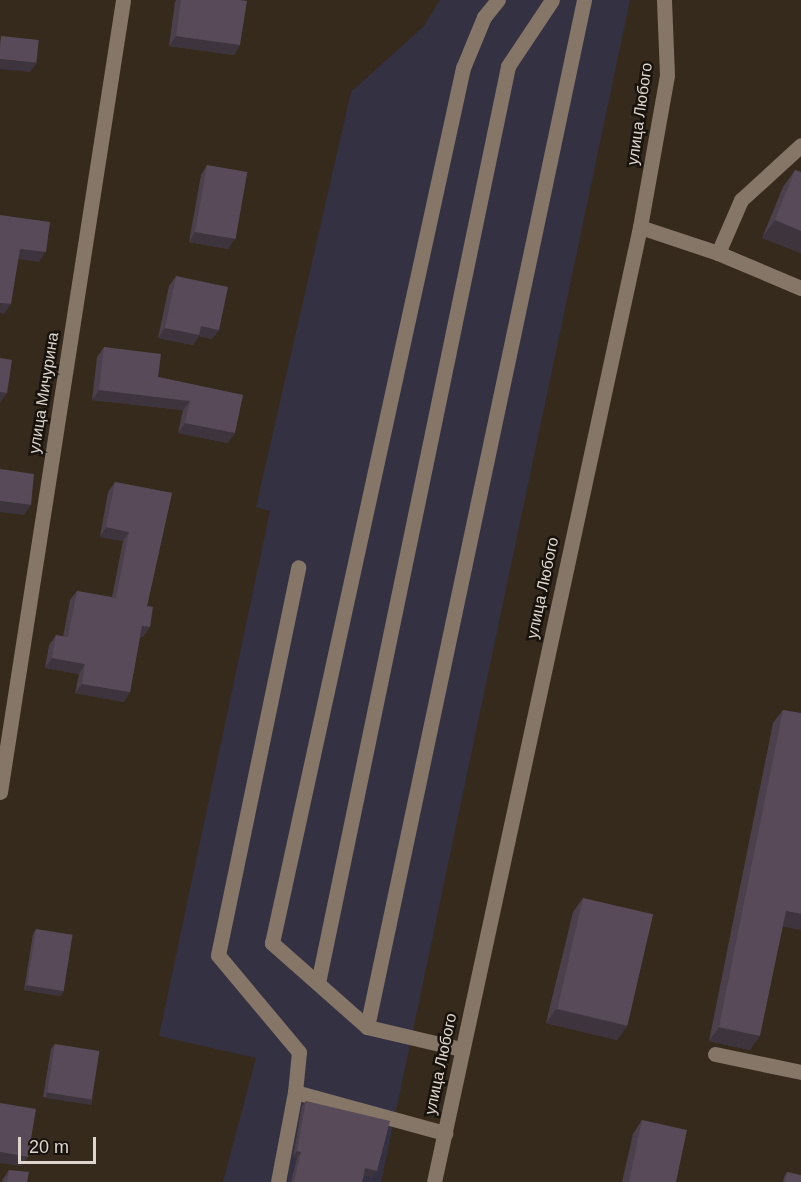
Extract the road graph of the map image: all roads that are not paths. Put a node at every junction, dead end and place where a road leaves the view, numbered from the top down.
1 (123, 0) edge
2 (498, 0) edge
3 (552, 0) edge
4 (584, 0) edge
5 (664, 0) edge
6 (801, 146) edge
7 (640, 227) junction
8 (718, 253) junction
9 (801, 288) edge
10 (298, 567) dead end
11 (0, 792) edge
12 (318, 983) junction
13 (367, 1027) junction
14 (461, 1049) junction
15 (715, 1054) dead end
16 (801, 1072) edge
17 (295, 1092) junction
18 (445, 1132) junction
19 (278, 1182) edge
20 (434, 1182) edge

1 - 11 street, улица Мичурина
2 - 12 street
3 - 12 street
4 - 13 street
5 - 7 street, улица Любого
6 - 8 street
7 - 8 street
7 - 14 street, улица Любого
8 - 9 street
10 - 17 street
12 - 13 street
13 - 14 street
14 - 18 street, улица Любого
15 - 16 street
17 - 18 street
17 - 19 street
18 - 20 street, улица Любого

